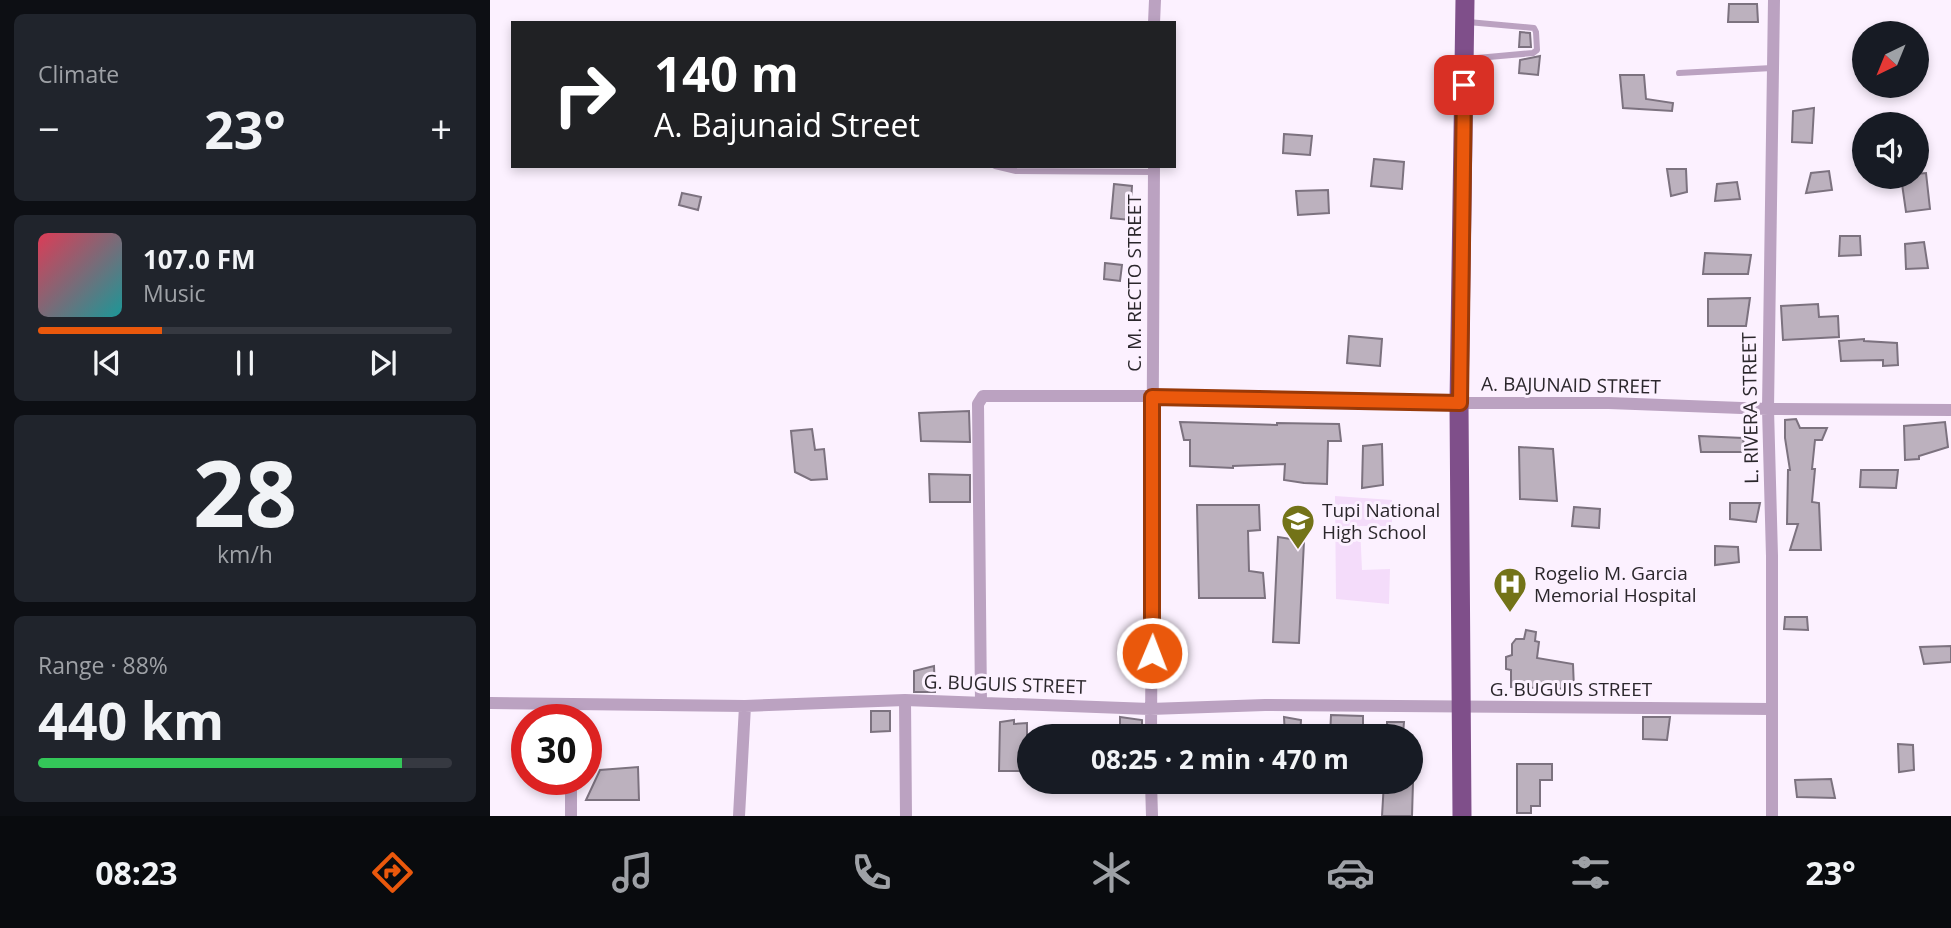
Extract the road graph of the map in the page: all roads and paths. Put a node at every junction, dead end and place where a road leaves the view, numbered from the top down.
1 (1154, 0) edge
2 (1465, 0) edge
3 (1773, 0) edge
4 (1154, 21) edge
5 (1465, 22) junction
6 (1464, 59) junction
7 (1772, 68) junction
8 (1679, 73) dead end
9 (1003, 168) edge
10 (1154, 169) edge
11 (1152, 397) junction
12 (1460, 403) junction
13 (1768, 409) junction
14 (1951, 410) edge
15 (905, 700) junction
16 (490, 703) edge
17 (981, 703) junction
18 (531, 704) edge
19 (602, 705) edge
20 (745, 706) junction
21 (1460, 708) junction
22 (1150, 709) junction
23 (1771, 709) junction
24 (1151, 724) edge
25 (1151, 794) edge
26 (571, 795) edge
27 (571, 816) edge
28 (739, 816) edge
29 (906, 816) edge
30 (1152, 816) edge
31 (1462, 816) edge
32 (1772, 816) edge

1 - 4 street
2 - 5 highway
3 - 7 street, L. RIVERA STREET
5 - 6 highway
5 - 6 lane
6 - 12 highway
7 - 8 lane
7 - 13 street, L. RIVERA STREET
9 - 10 lane
10 - 11 street, C. M. RECTO STREET
11 - 12 street, A. BAJUNAID STREET
11 - 17 street, A. BAJUNAID STREET
11 - 22 street, C. M. RECTO STREET
12 - 13 street, A. BAJUNAID STREET
12 - 21 highway
13 - 14 street, A. BAJUNAID STREET
13 - 23 street, L. RIVERA STREET
15 - 17 street, G. BUGUIS STREET
15 - 20 street, G. BUGUIS STREET
15 - 29 street
16 - 18 street, G. BUGUIS STREET
17 - 22 street, G. BUGUIS STREET
19 - 20 street, G. BUGUIS STREET
20 - 28 street
21 - 22 street, G. BUGUIS STREET
21 - 23 street, G. BUGUIS STREET
21 - 31 highway
22 - 24 street, C. M. RECTO STREET
23 - 32 street, L. RIVERA STREET
25 - 30 street
26 - 27 street

